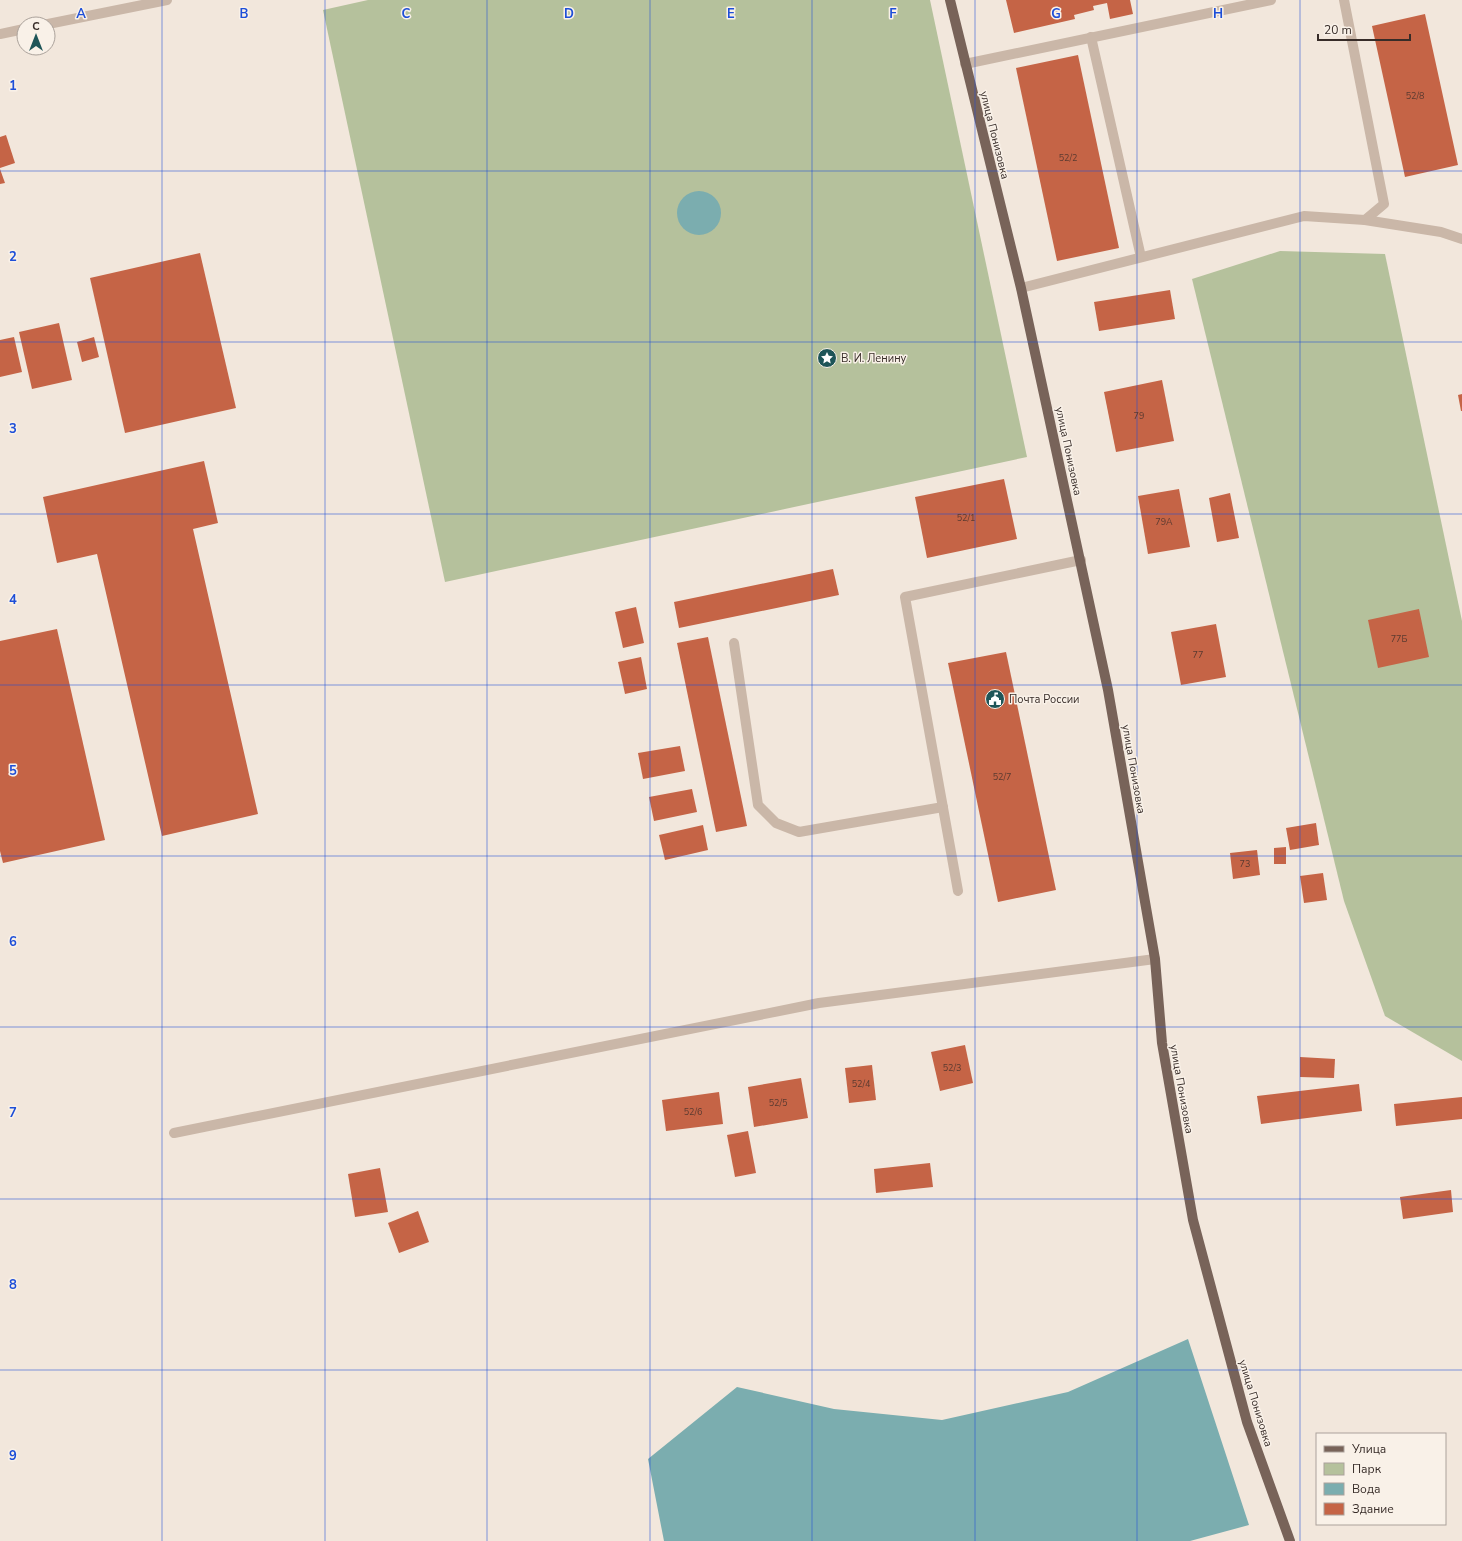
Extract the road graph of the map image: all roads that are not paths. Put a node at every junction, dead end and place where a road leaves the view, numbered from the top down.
1 (167, 0) edge
2 (950, 0) edge
3 (1271, 0) edge
4 (1344, 0) edge
5 (56, 22) edge
6 (16, 31) edge
7 (0, 34) edge
8 (1091, 37) junction
9 (965, 64) junction
10 (1365, 220) junction
11 (1462, 240) edge
12 (1141, 257) junction
13 (1021, 288) junction
14 (1080, 560) junction
15 (734, 644) dead end
16 (943, 807) junction
17 (958, 891) dead end
18 (1155, 959) junction
19 (174, 1133) dead end
20 (1290, 1541) edge

1 - 5 street
2 - 9 main road, улица Понизовка
3 - 8 street
4 - 10 street
6 - 7 street
8 - 9 street
8 - 12 street
9 - 13 main road, улица Понизовка
10 - 11 street
10 - 12 street
12 - 13 street
13 - 14 main road, улица Понизовка
14 - 16 street
14 - 18 main road, улица Понизовка
15 - 16 street
16 - 17 street
18 - 19 street
18 - 20 main road, улица Понизовка

